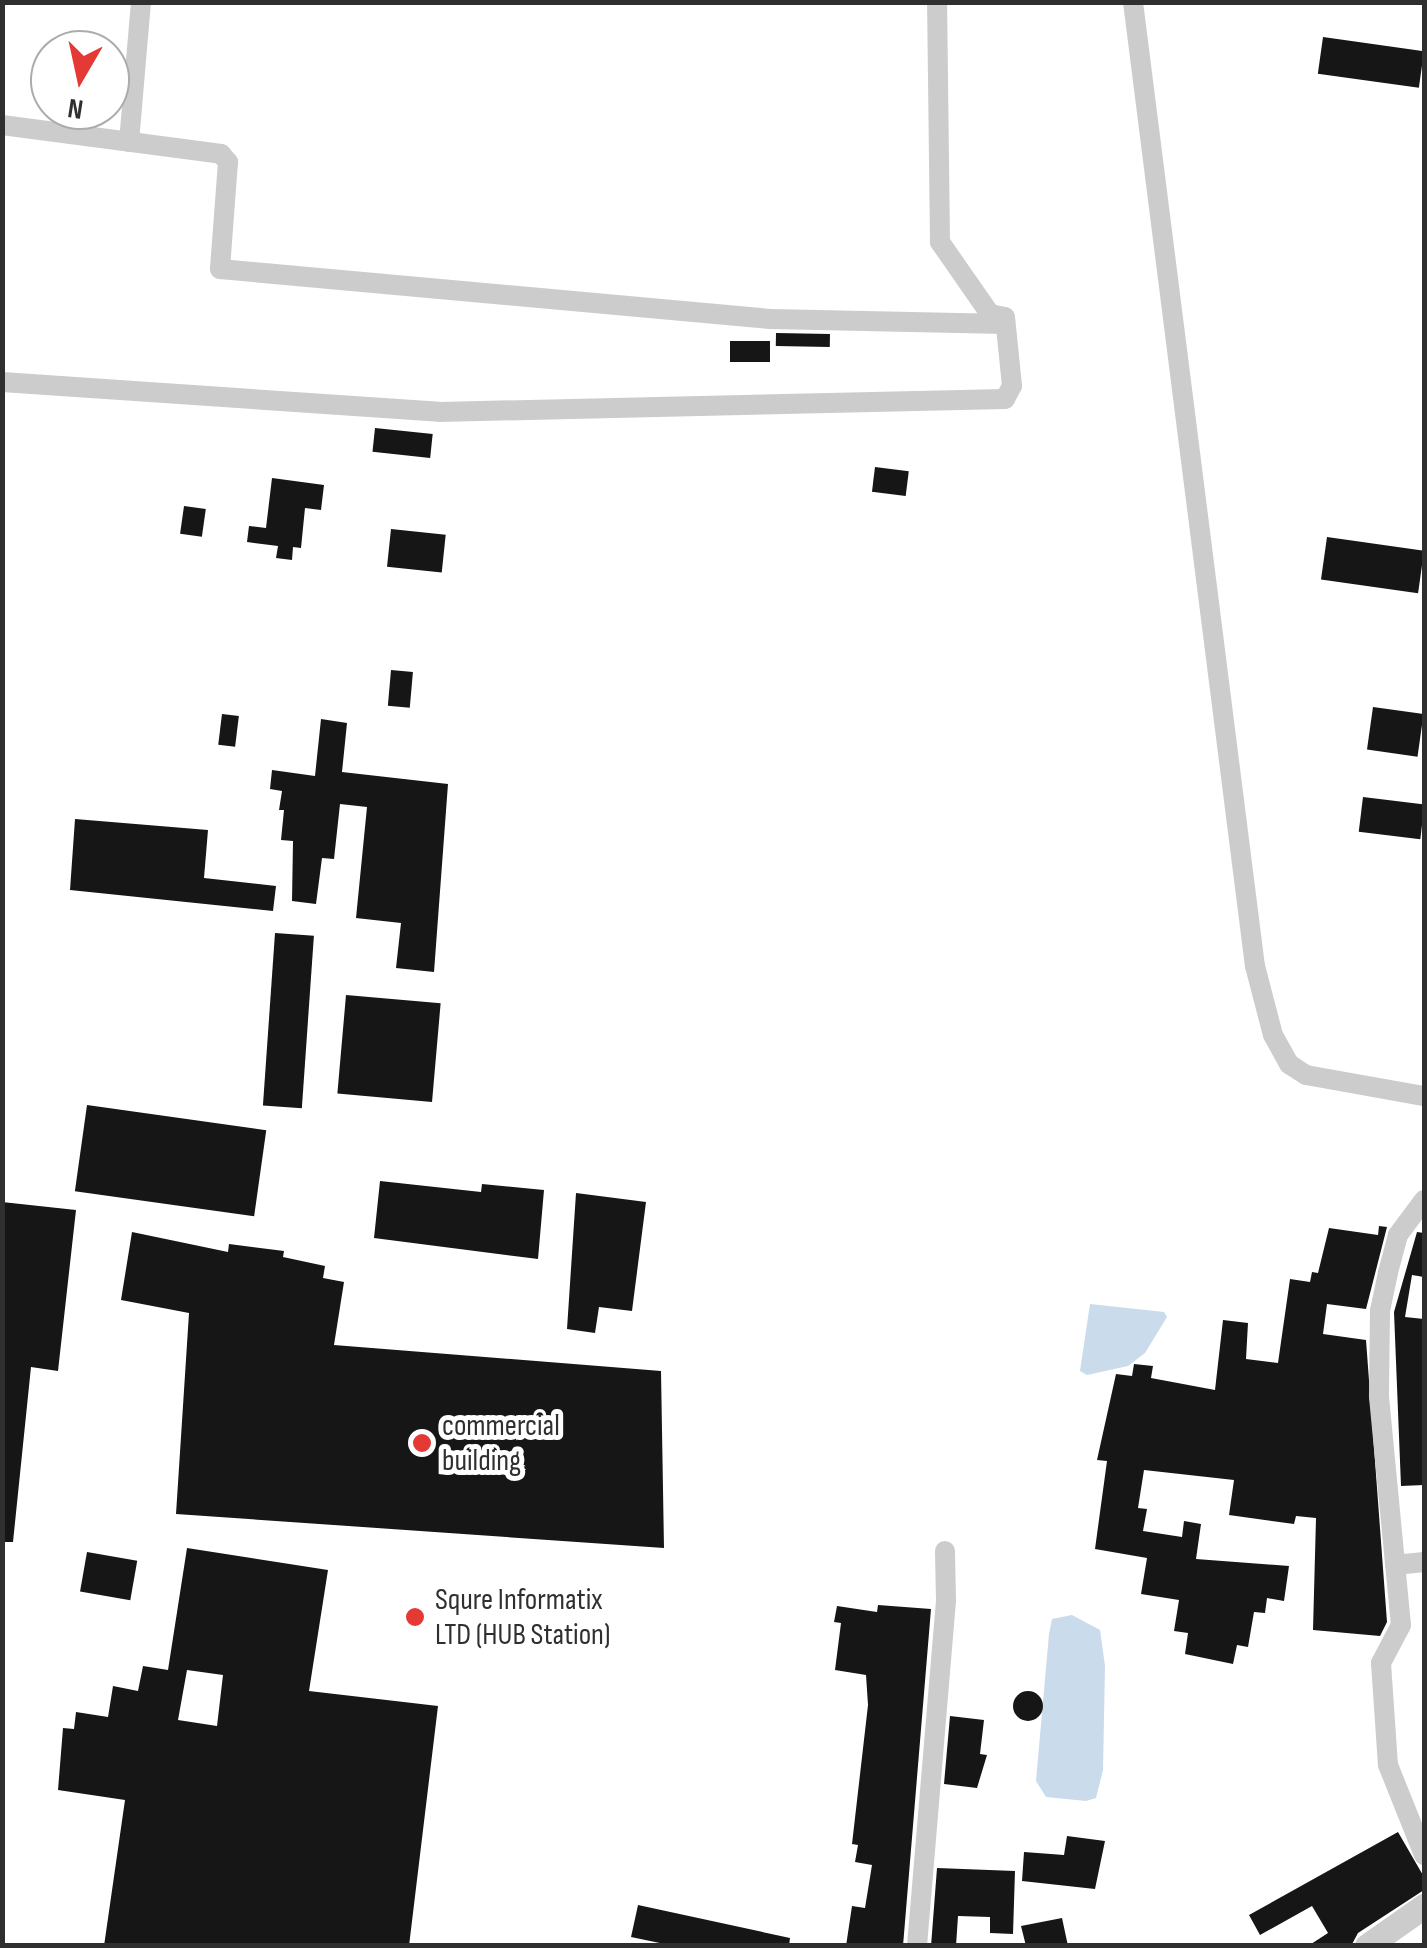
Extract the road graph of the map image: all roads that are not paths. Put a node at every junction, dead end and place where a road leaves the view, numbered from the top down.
1 (141, 2) edge
2 (937, 2) edge
3 (1133, 2) edge
4 (2, 124) edge
5 (129, 142) junction
6 (1007, 324) junction
7 (2, 382) edge
8 (1424, 1096) edge
9 (1424, 1200) edge
10 (944, 1551) dead end
11 (1424, 1562) edge
12 (1395, 1565) junction
13 (1424, 1855) edge
14 (1424, 1906) edge
15 (917, 1946) edge
16 (1367, 1946) edge

1 - 5 street
2 - 6 street
3 - 8 street
4 - 5 street
5 - 6 street
6 - 7 street
9 - 12 street
10 - 15 street
11 - 12 street
12 - 13 street
14 - 16 street

